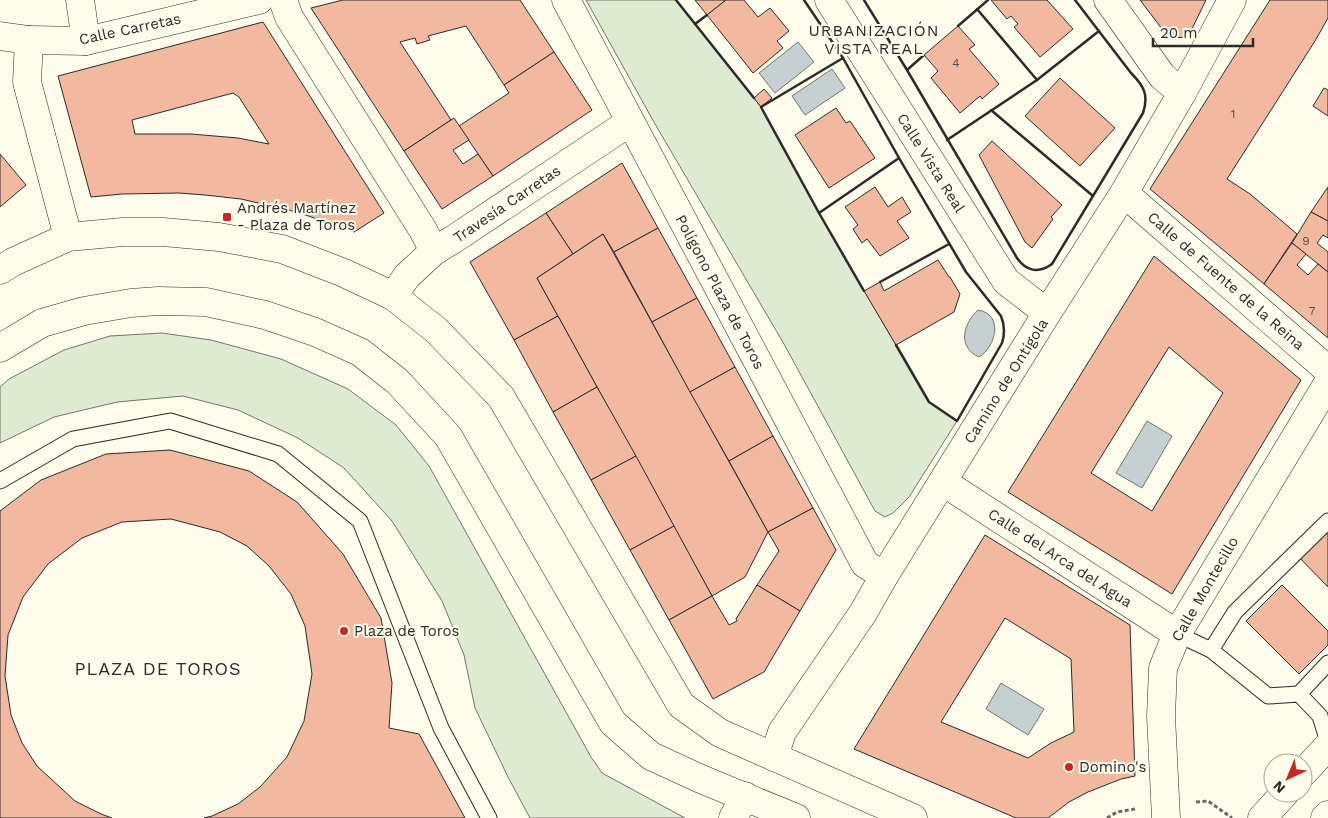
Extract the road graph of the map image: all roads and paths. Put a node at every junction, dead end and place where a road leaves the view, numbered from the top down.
1 (80, 0) edge
2 (259, 0) edge
3 (283, 0) edge
4 (566, 0) edge
5 (829, 0) edge
6 (1108, 0) edge
7 (1232, 0) edge
8 (0, 36) edge
9 (29, 40) junction
10 (86, 41) junction
11 (1182, 93) junction
12 (630, 122) junction
13 (1124, 193) junction
14 (68, 237) junction
15 (434, 251) junction
16 (0, 270) edge
17 (393, 296) junction
18 (1047, 313) junction
19 (0, 348) edge
20 (1328, 370) edge
21 (1328, 384) edge
22 (0, 481) edge
23 (943, 482) junction
24 (1328, 521) edge
25 (884, 576) junction
26 (1177, 634) junction
27 (1211, 650) junction
28 (1328, 663) edge
29 (1299, 694) junction
30 (1328, 742) edge
31 (1328, 746) edge
32 (774, 757) junction
33 (1313, 762) edge
34 (1276, 803) edge
35 (739, 807) edge
36 (488, 818) edge
37 (796, 818) edge
38 (913, 818) edge
39 (1166, 818) edge
40 (1262, 818) edge

1 - 10 street
2 - 10 street, Calle Carretas
3 - 15 street
4 - 12 street, Polígono Plaza de Toros
5 - 18 street, Calle Vista Real
6 - 11 street
7 - 11 street, Camino de Ontígola
8 - 9 street, Calle Carretas
9 - 10 street, Calle Carretas
9 - 14 street
11 - 13 street, Camino de Ontígola
12 - 15 street, Travesía Carretas
12 - 25 street, Polígono Plaza de Toros
13 - 18 street, Camino de Ontígola
13 - 20 street, Calle de Fuente de la Reina
14 - 16 street
14 - 17 street
15 - 17 street, Travesía Carretas
17 - 32 street
18 - 23 street, Camino de Ontígola
19 - 35 street
21 - 26 street, Calle Montecillo
22 - 36 lane
23 - 25 street, Camino de Ontígola
23 - 26 street, Calle del Arca del Agua
24 - 27 lane
25 - 32 street, Camino de Ontígola
26 - 27 lane
26 - 39 street, Calle Montecillo
27 - 29 lane
28 - 29 lane
29 - 30 lane
31 - 33 street
32 - 38 street
34 - 40 street
35 - 37 street

